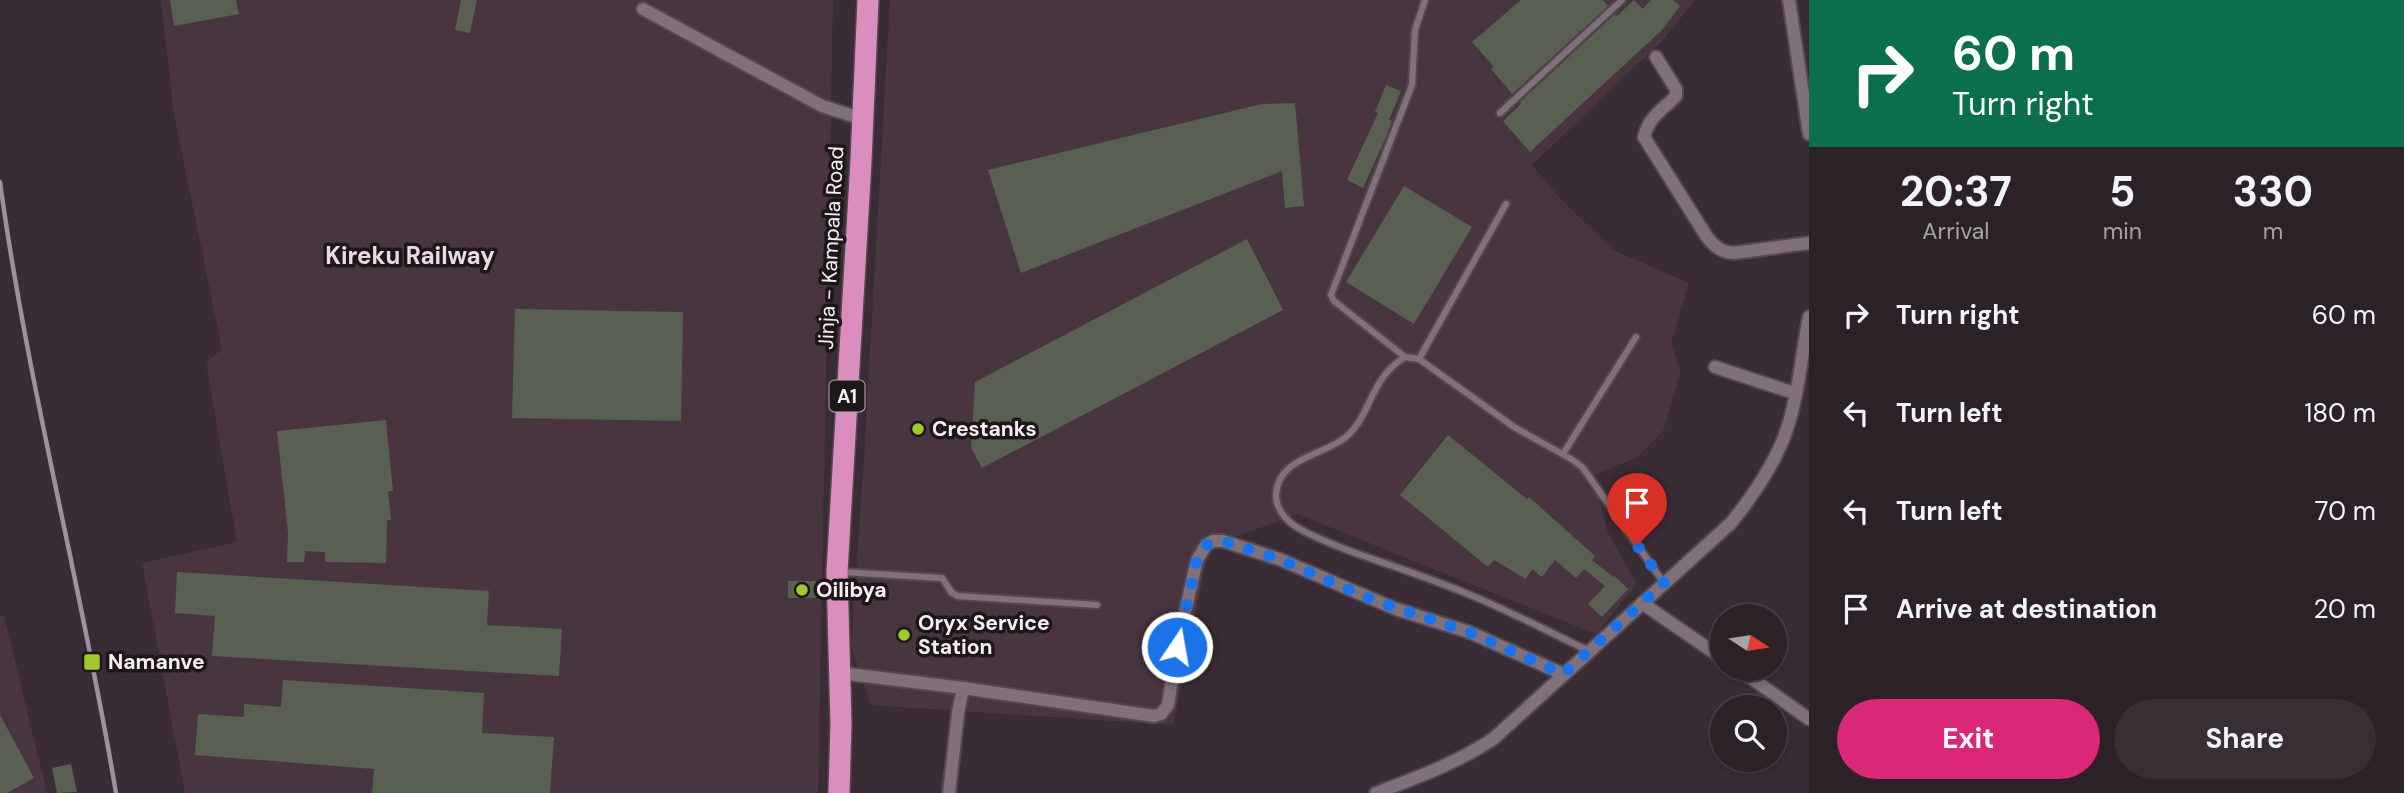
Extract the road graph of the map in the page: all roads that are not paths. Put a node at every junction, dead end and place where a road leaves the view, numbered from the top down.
1 (868, 0) edge
2 (1425, 0) edge
3 (1622, 0) edge
4 (1789, 0) edge
5 (643, 9) dead end
6 (1656, 57) dead end
7 (1500, 113) dead end
8 (863, 119) junction
9 (1809, 134) edge
10 (1506, 204) dead end
11 (1809, 243) edge
12 (1809, 317) edge
13 (1636, 337) dead end
14 (1405, 357) junction
15 (1419, 359) junction
16 (1804, 365) edge
17 (1715, 367) dead end
18 (1794, 393) junction
19 (1563, 454) junction
20 (837, 572) junction
21 (1664, 583) junction
22 (1642, 603) junction
23 (1097, 605) dead end
24 (1710, 650) edge
25 (1589, 651) junction
26 (839, 673) junction
27 (1563, 674) junction
28 (1755, 681) edge
29 (963, 688) junction
30 (1809, 719) edge
31 (839, 793) edge
32 (949, 793) edge
33 (1376, 793) edge

1 - 8 highway, Jinja - Kampala Road / A1
2 - 14 lane
3 - 7 lane
4 - 9 street
5 - 8 street
6 - 11 street
8 - 20 highway, Jinja - Kampala Road / A1
10 - 15 lane
12 - 16 street
13 - 19 lane
14 - 15 lane
14 - 25 lane
15 - 19 lane
16 - 18 street
17 - 18 street
18 - 21 street
19 - 21 lane
20 - 23 lane
20 - 26 highway, Jinja - Kampala Road / A1
21 - 22 street
22 - 24 street
22 - 25 street
25 - 27 street
26 - 29 street
26 - 31 highway, Jinja - Kampala Road / A1
27 - 29 street
27 - 33 street
28 - 30 street
29 - 32 street

